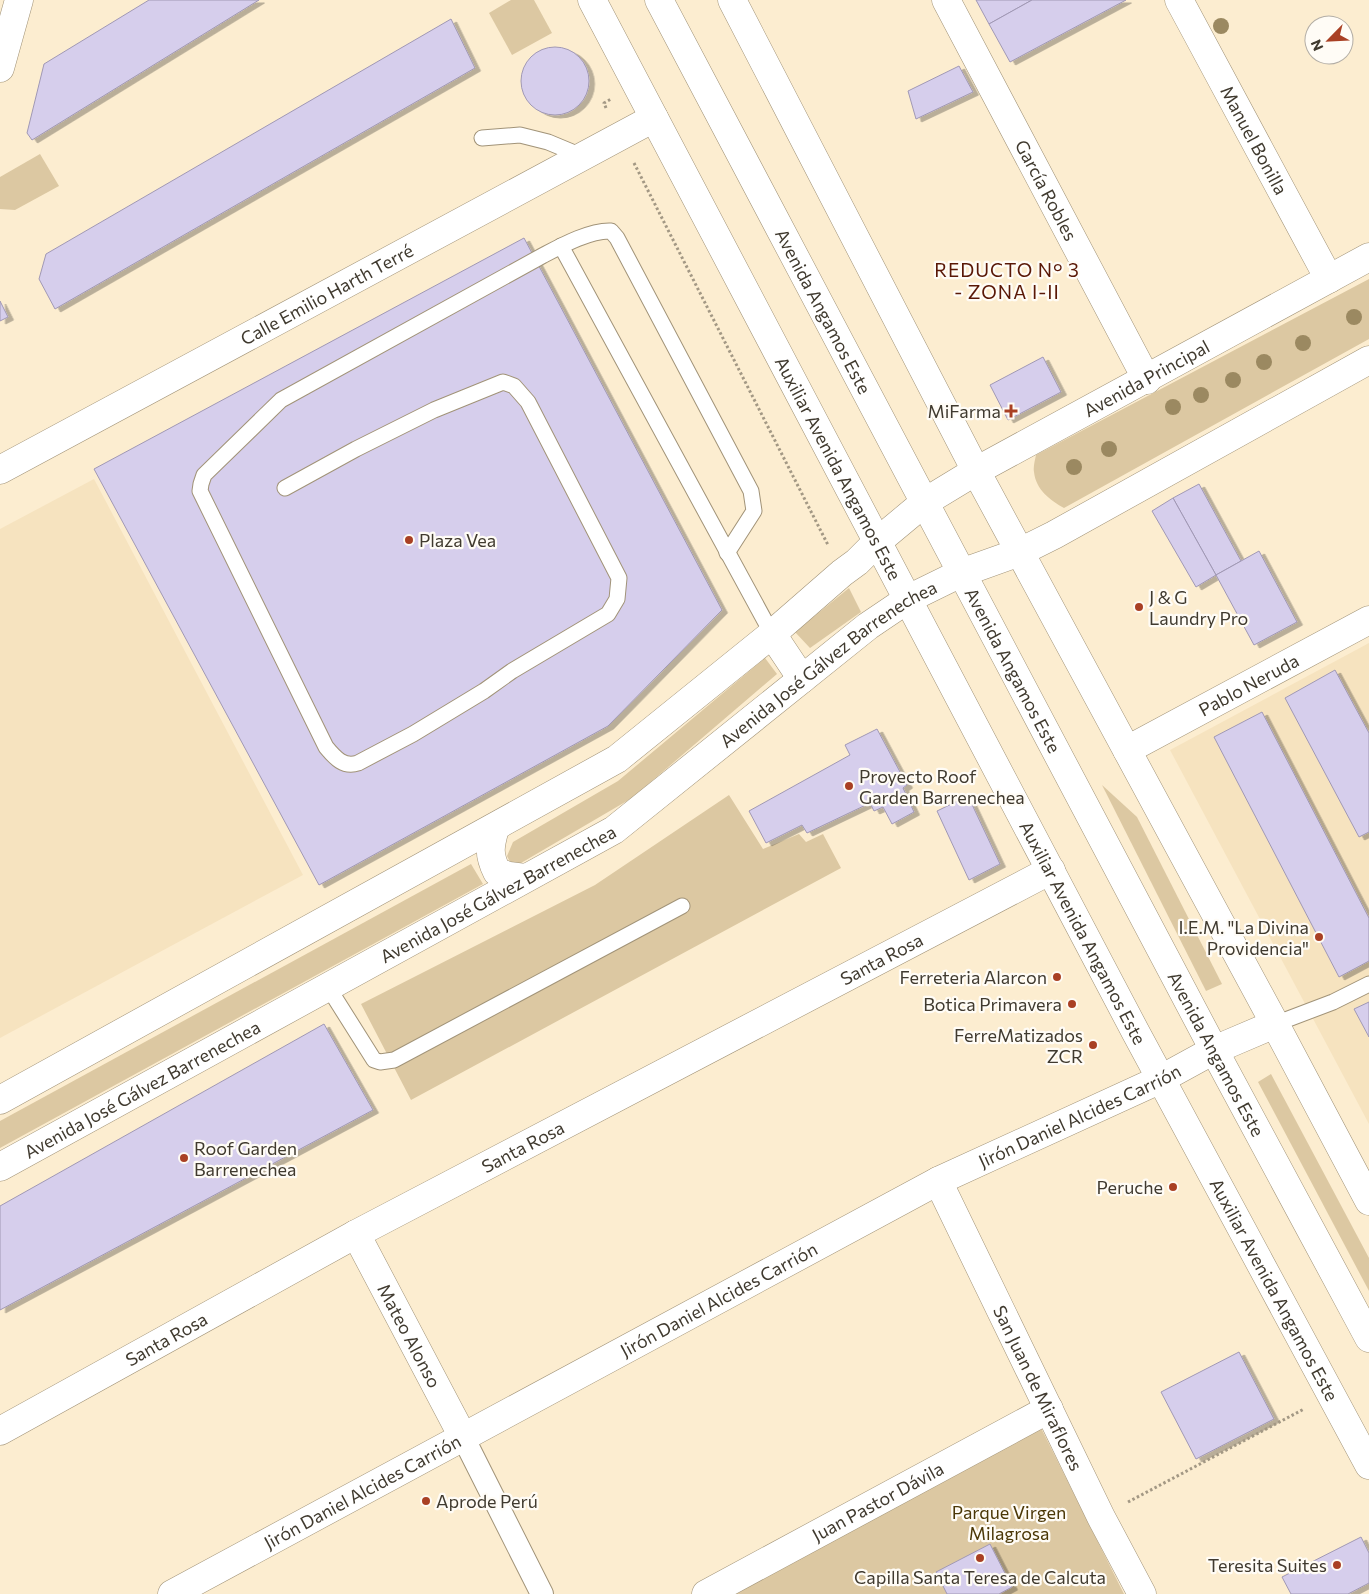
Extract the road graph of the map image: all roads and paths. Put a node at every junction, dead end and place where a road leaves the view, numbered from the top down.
1 (19, 0) edge
2 (592, 0) edge
3 (659, 0) edge
4 (732, 0) edge
5 (946, 0) edge
6 (1179, 0) edge
7 (0, 68) edge
8 (654, 118) junction
9 (482, 138) dead end
10 (584, 157) junction
11 (562, 246) junction
12 (1369, 257) edge
13 (1329, 278) junction
14 (1369, 360) edge
15 (1147, 380) junction
16 (0, 470) edge
17 (976, 471) junction
18 (285, 488) dead end
19 (925, 502) junction
20 (877, 542) junction
21 (1020, 552) junction
22 (727, 553) junction
23 (961, 573) junction
24 (908, 599) junction
25 (1369, 620) edge
26 (772, 634) junction
27 (802, 679) junction
28 (1127, 750) junction
29 (495, 828) junction
30 (1051, 870) junction
31 (525, 878) junction
32 (682, 906) dead end
33 (1369, 984) edge
34 (328, 987) junction
35 (1275, 1024) junction
36 (1214, 1050) junction
37 (1161, 1079) junction
38 (0, 1100) edge
39 (0, 1167) edge
40 (938, 1181) junction
41 (1369, 1201) edge
42 (356, 1234) junction
43 (1369, 1338) edge
44 (1049, 1408) junction
45 (1285, 1419) dead end
46 (0, 1432) edge
47 (463, 1437) junction
48 (1369, 1465) edge
49 (1126, 1503) dead end
50 (172, 1594) edge
51 (542, 1594) edge
52 (706, 1594) edge
53 (1142, 1594) edge

1 - 7 street
2 - 8 street, Auxiliar Avenida Angamos Este
3 - 19 street, Avenida Angamos Este
4 - 17 street
5 - 15 street, García Robles
6 - 13 street, Manuel Bonilla
8 - 10 street, Calle Emilio Harth Terré
8 - 20 street, Auxiliar Avenida Angamos Este
9 - 10 lane
10 - 16 street, Calle Emilio Harth Terré
11 - 18 lane
11 - 22 lane
11 - 22 lane
12 - 13 street, Avenida Principal
13 - 15 street, Avenida Principal
14 - 21 street
15 - 17 street, Avenida Principal
17 - 19 street, Avenida Principal
17 - 21 street
19 - 20 street
19 - 23 street, Avenida Angamos Este
20 - 24 street, Auxiliar Avenida Angamos Este
20 - 26 street
21 - 23 street
21 - 28 street
22 - 26 lane
23 - 24 street, Avenida José Gálvez Barrenechea
23 - 36 street, Avenida Angamos Este
24 - 27 street, Avenida José Gálvez Barrenechea
24 - 30 street, Auxiliar Avenida Angamos Este
25 - 28 street, Pablo Neruda
26 - 27 street
26 - 29 street
27 - 31 street, Avenida José Gálvez Barrenechea
28 - 35 street
29 - 31 street
29 - 38 street
30 - 37 street, Auxiliar Avenida Angamos Este
30 - 42 street, Santa Rosa
31 - 34 street, Avenida José Gálvez Barrenechea
32 - 34 lane
33 - 35 lane
34 - 39 street, Avenida José Gálvez Barrenechea
35 - 36 street, Jirón Daniel Alcides Carrión
35 - 41 street
36 - 37 street, Jirón Daniel Alcides Carrión
36 - 43 street, Avenida Angamos Este
37 - 40 street, Jirón Daniel Alcides Carrión
37 - 48 street, Auxiliar Avenida Angamos Este
40 - 44 street, San Juan de Miraflores
40 - 47 street, Jirón Daniel Alcides Carrión
42 - 46 street, Santa Rosa
42 - 47 street, Mateo Alonso
44 - 52 street, Juan Pastor Dávila
44 - 53 street, San Juan de Miraflores
45 - 49 path
47 - 50 street, Jirón Daniel Alcides Carrión
47 - 51 street

